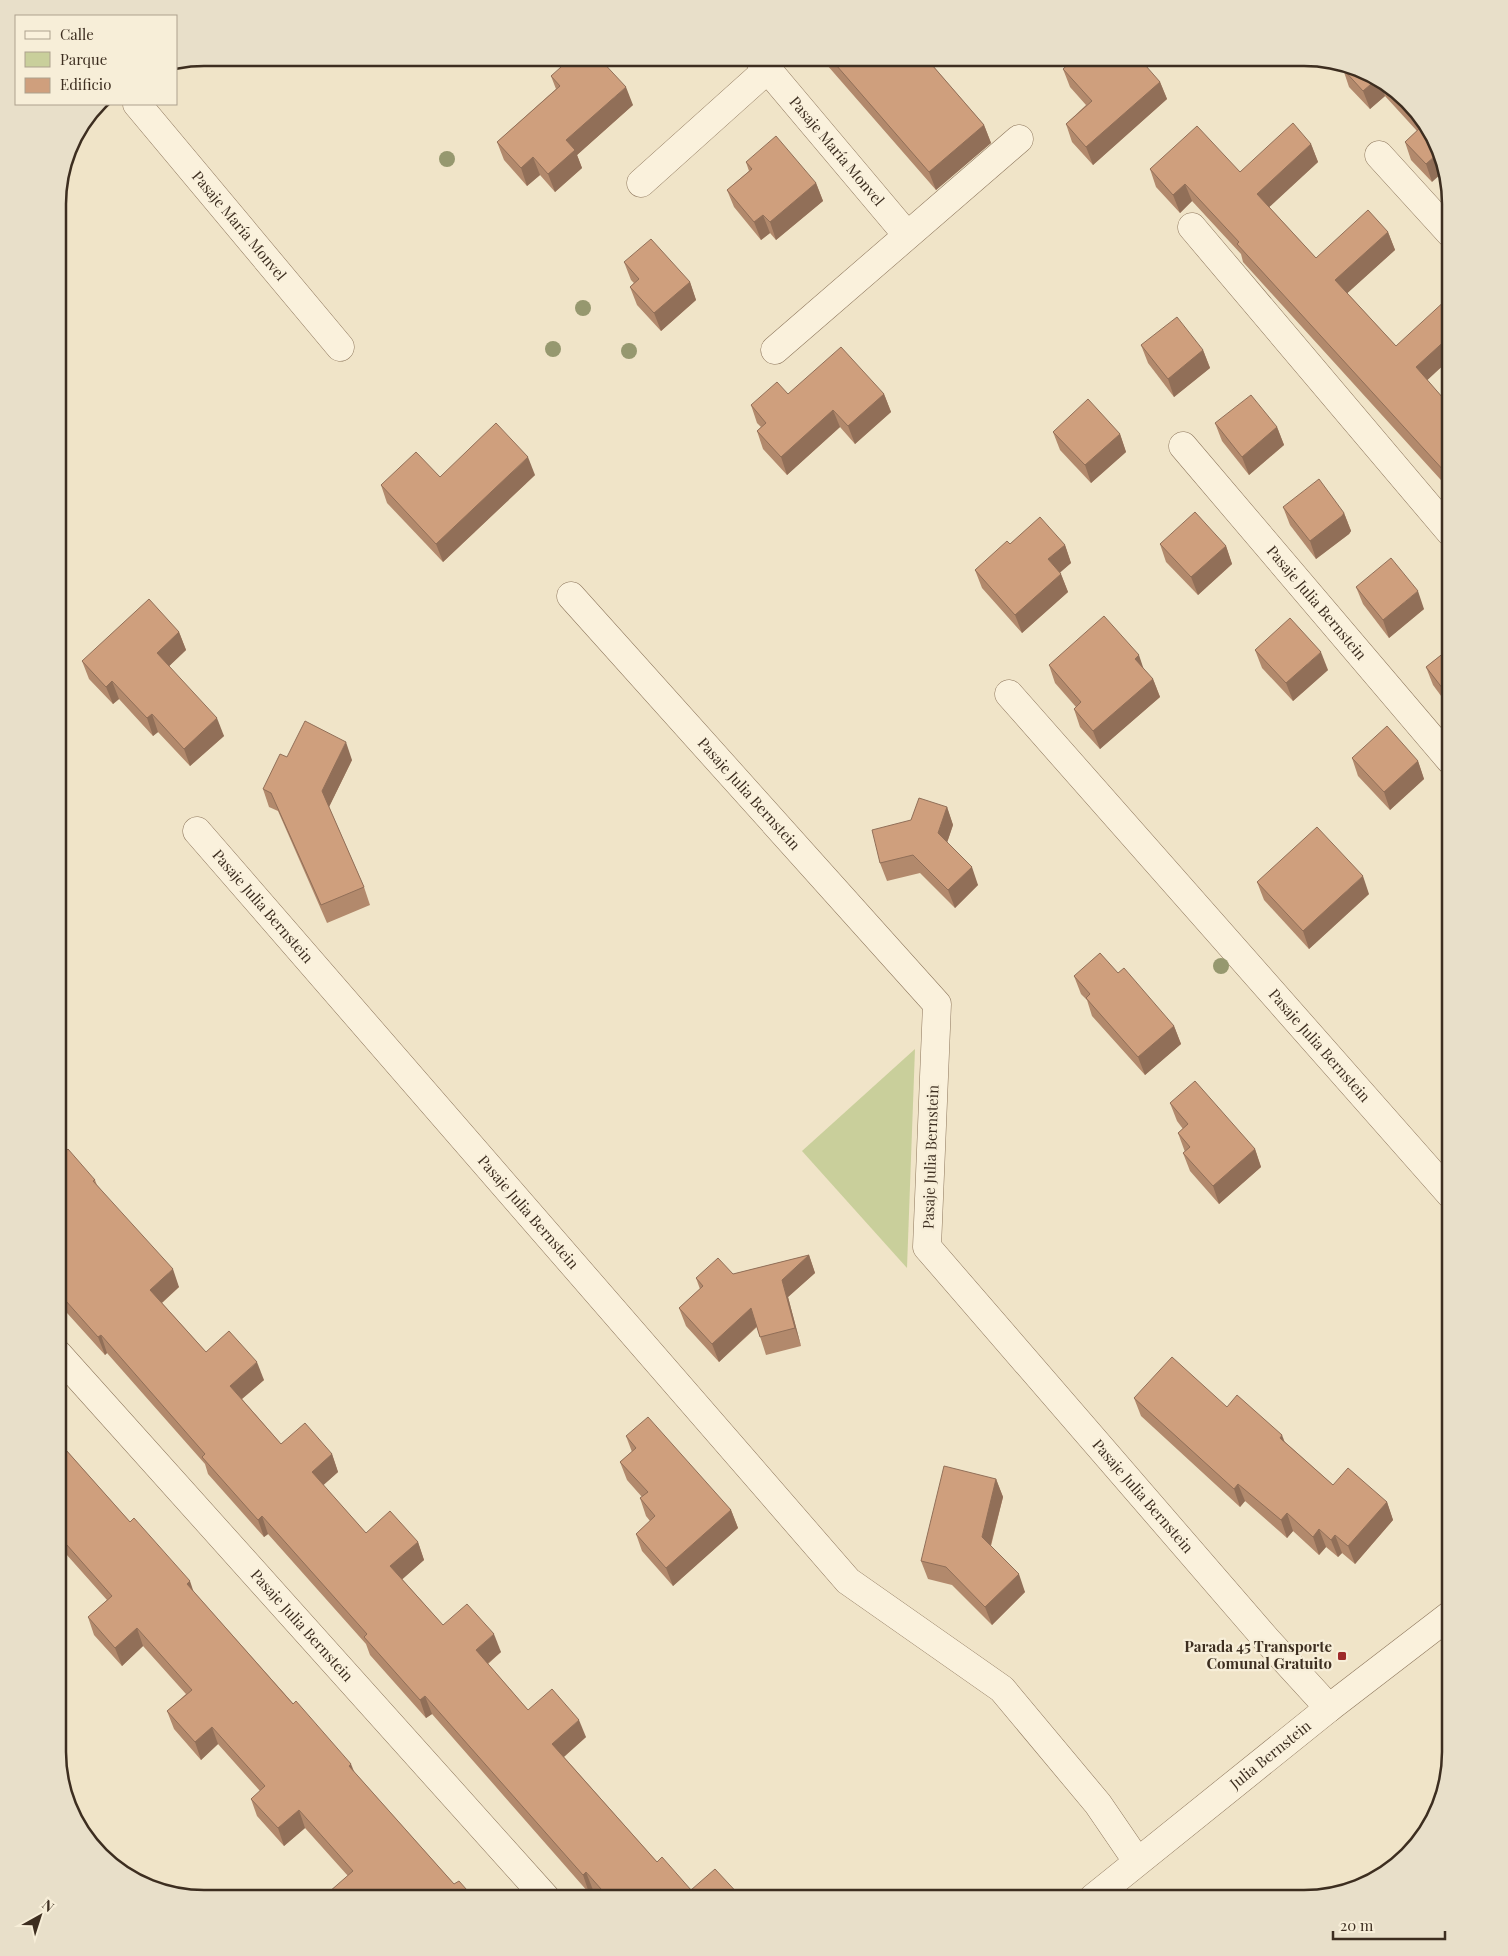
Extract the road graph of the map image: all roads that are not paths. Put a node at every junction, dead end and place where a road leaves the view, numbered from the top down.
1 (760, 67) edge
2 (765, 67) edge
3 (139, 105) edge
4 (1019, 139) dead end
5 (1378, 155) dead end
6 (641, 183) dead end
7 (1442, 224) edge
8 (1192, 227) dead end
9 (907, 234) junction
10 (340, 347) dead end
11 (775, 350) dead end
12 (1183, 446) dead end
13 (1442, 523) edge
14 (571, 596) dead end
15 (1009, 694) dead end
16 (1442, 751) edge
17 (197, 831) dead end
18 (1442, 1185) edge
19 (66, 1363) edge
20 (1442, 1621) edge
21 (1329, 1708) junction
22 (1137, 1861) junction
23 (539, 1890) edge
24 (1103, 1890) edge

1 - 6 street, Pasaje María Monvel
2 - 9 street, Pasaje María Monvel
3 - 10 street, Pasaje María Monvel
4 - 9 street
5 - 7 street
8 - 13 street
9 - 11 street
12 - 16 street, Pasaje Julia Bernstein
14 - 21 street, Pasaje Julia Bernstein
15 - 18 street, Pasaje Julia Bernstein
17 - 22 street, Pasaje Julia Bernstein
19 - 23 street, Pasaje Julia Bernstein
20 - 21 street, Julia Bernstein
21 - 22 street, Julia Bernstein
22 - 24 street, Julia Bernstein

